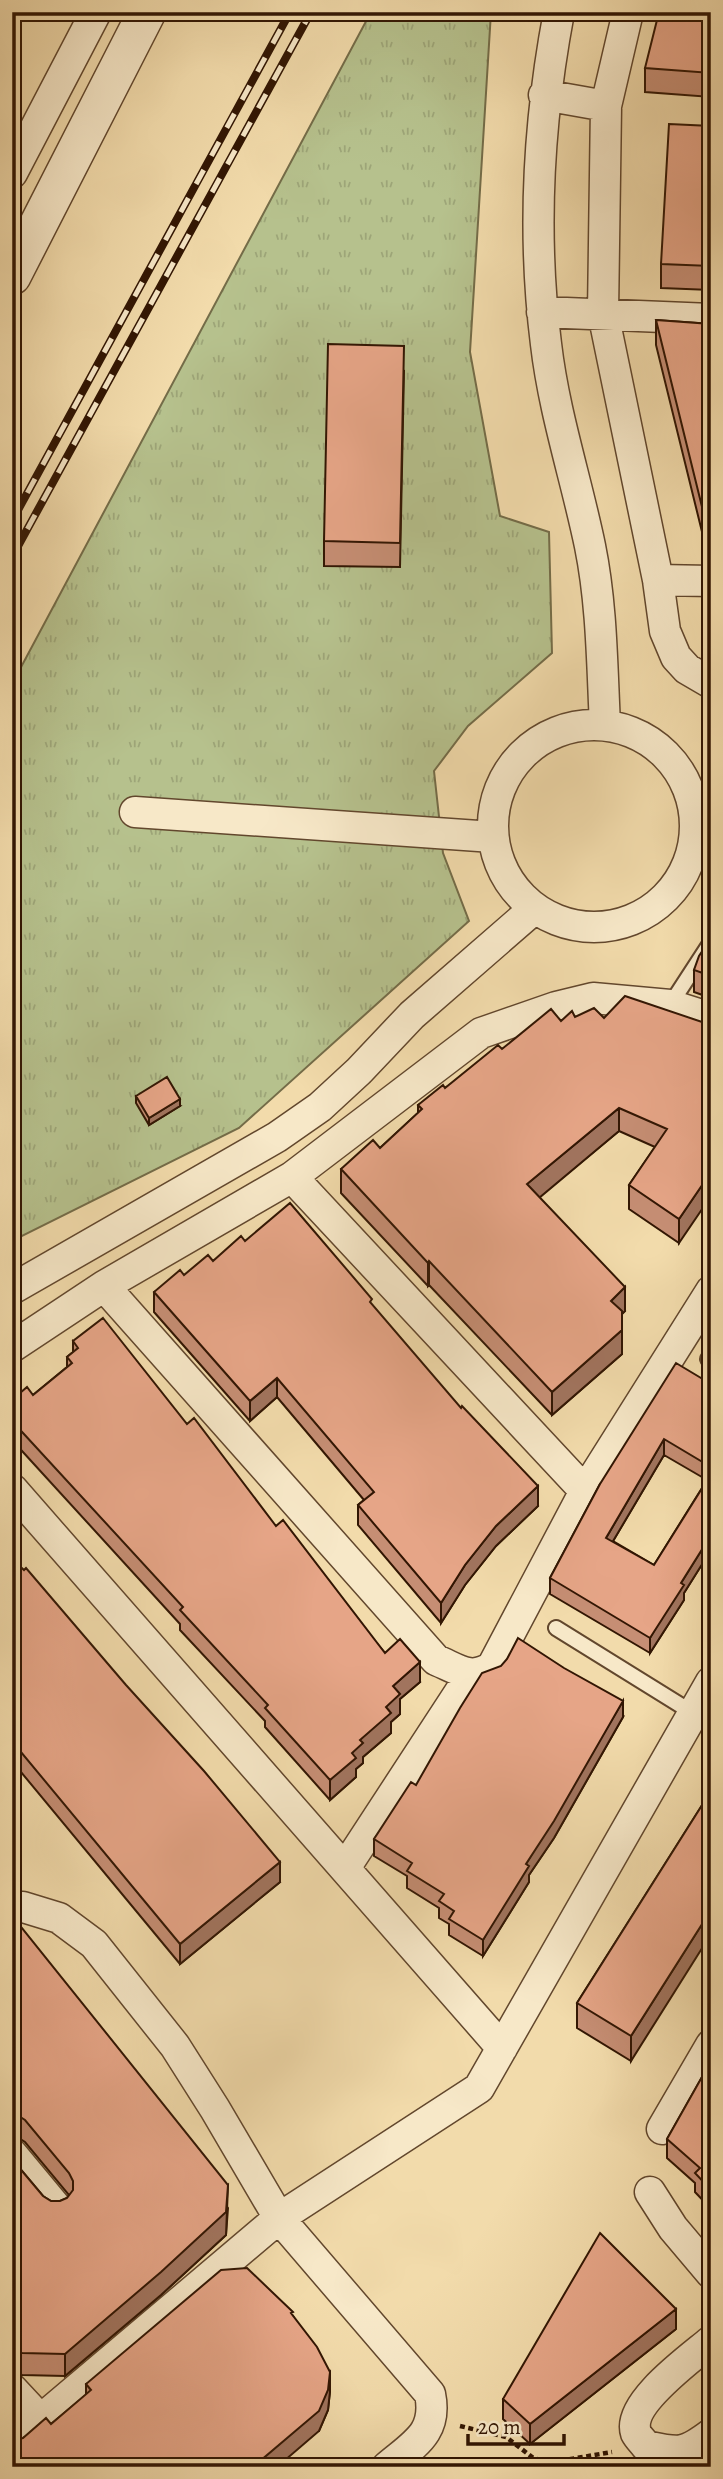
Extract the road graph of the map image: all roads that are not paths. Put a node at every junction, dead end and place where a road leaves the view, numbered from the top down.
1 (96, 12) edge
2 (147, 12) edge
3 (559, 12) edge
4 (628, 12) edge
5 (544, 95) junction
6 (606, 106) junction
7 (12, 173) edge
8 (12, 276) edge
9 (542, 312) junction
10 (603, 313) junction
11 (711, 318) edge
12 (658, 580) junction
13 (711, 582) edge
14 (711, 683) edge
15 (606, 725) junction
16 (135, 811) dead end
17 (493, 837) junction
18 (702, 852) edge
19 (535, 908) junction
20 (711, 942) edge
21 (670, 1005) junction
22 (711, 1018) edge
23 (292, 1177) junction
24 (104, 1286) junction
25 (12, 1289) edge
26 (711, 1290) edge
27 (12, 1347) edge
28 (12, 1489) edge
29 (585, 1491) junction
30 (556, 1628) dead end
31 (471, 1675) junction
32 (711, 1682) edge
33 (693, 1713) junction
34 (345, 1868) junction
35 (12, 1908) edge
36 (711, 2045) edge
37 (502, 2048) junction
38 (662, 2129) dead end
39 (12, 2154) edge
40 (650, 2192) dead end
41 (56, 2207) edge
42 (279, 2218) junction
43 (711, 2273) edge
44 (711, 2341) edge
45 (12, 2389) edge
46 (40, 2419) junction
47 (711, 2434) edge
48 (12, 2444) edge
49 (387, 2467) edge

1 - 7 street
2 - 8 street
3 - 5 street
4 - 6 street
5 - 6 street
5 - 9 street
6 - 10 street
9 - 10 street
9 - 15 street
10 - 11 street
10 - 12 street
12 - 13 street
12 - 14 street
15 - 17 street
15 - 18 street
16 - 17 street
17 - 19 street
18 - 19 street
19 - 25 street
20 - 21 lane
21 - 22 street
21 - 23 street
23 - 24 street
23 - 29 street
24 - 27 street
24 - 31 street
26 - 29 street
28 - 34 street
29 - 31 street
30 - 33 lane
31 - 34 street
32 - 33 street
33 - 37 street
34 - 37 street
35 - 42 street
36 - 38 street
37 - 42 street
39 - 41 street
40 - 43 street
42 - 46 street
42 - 49 street
44 - 47 street
45 - 46 street
46 - 48 street

